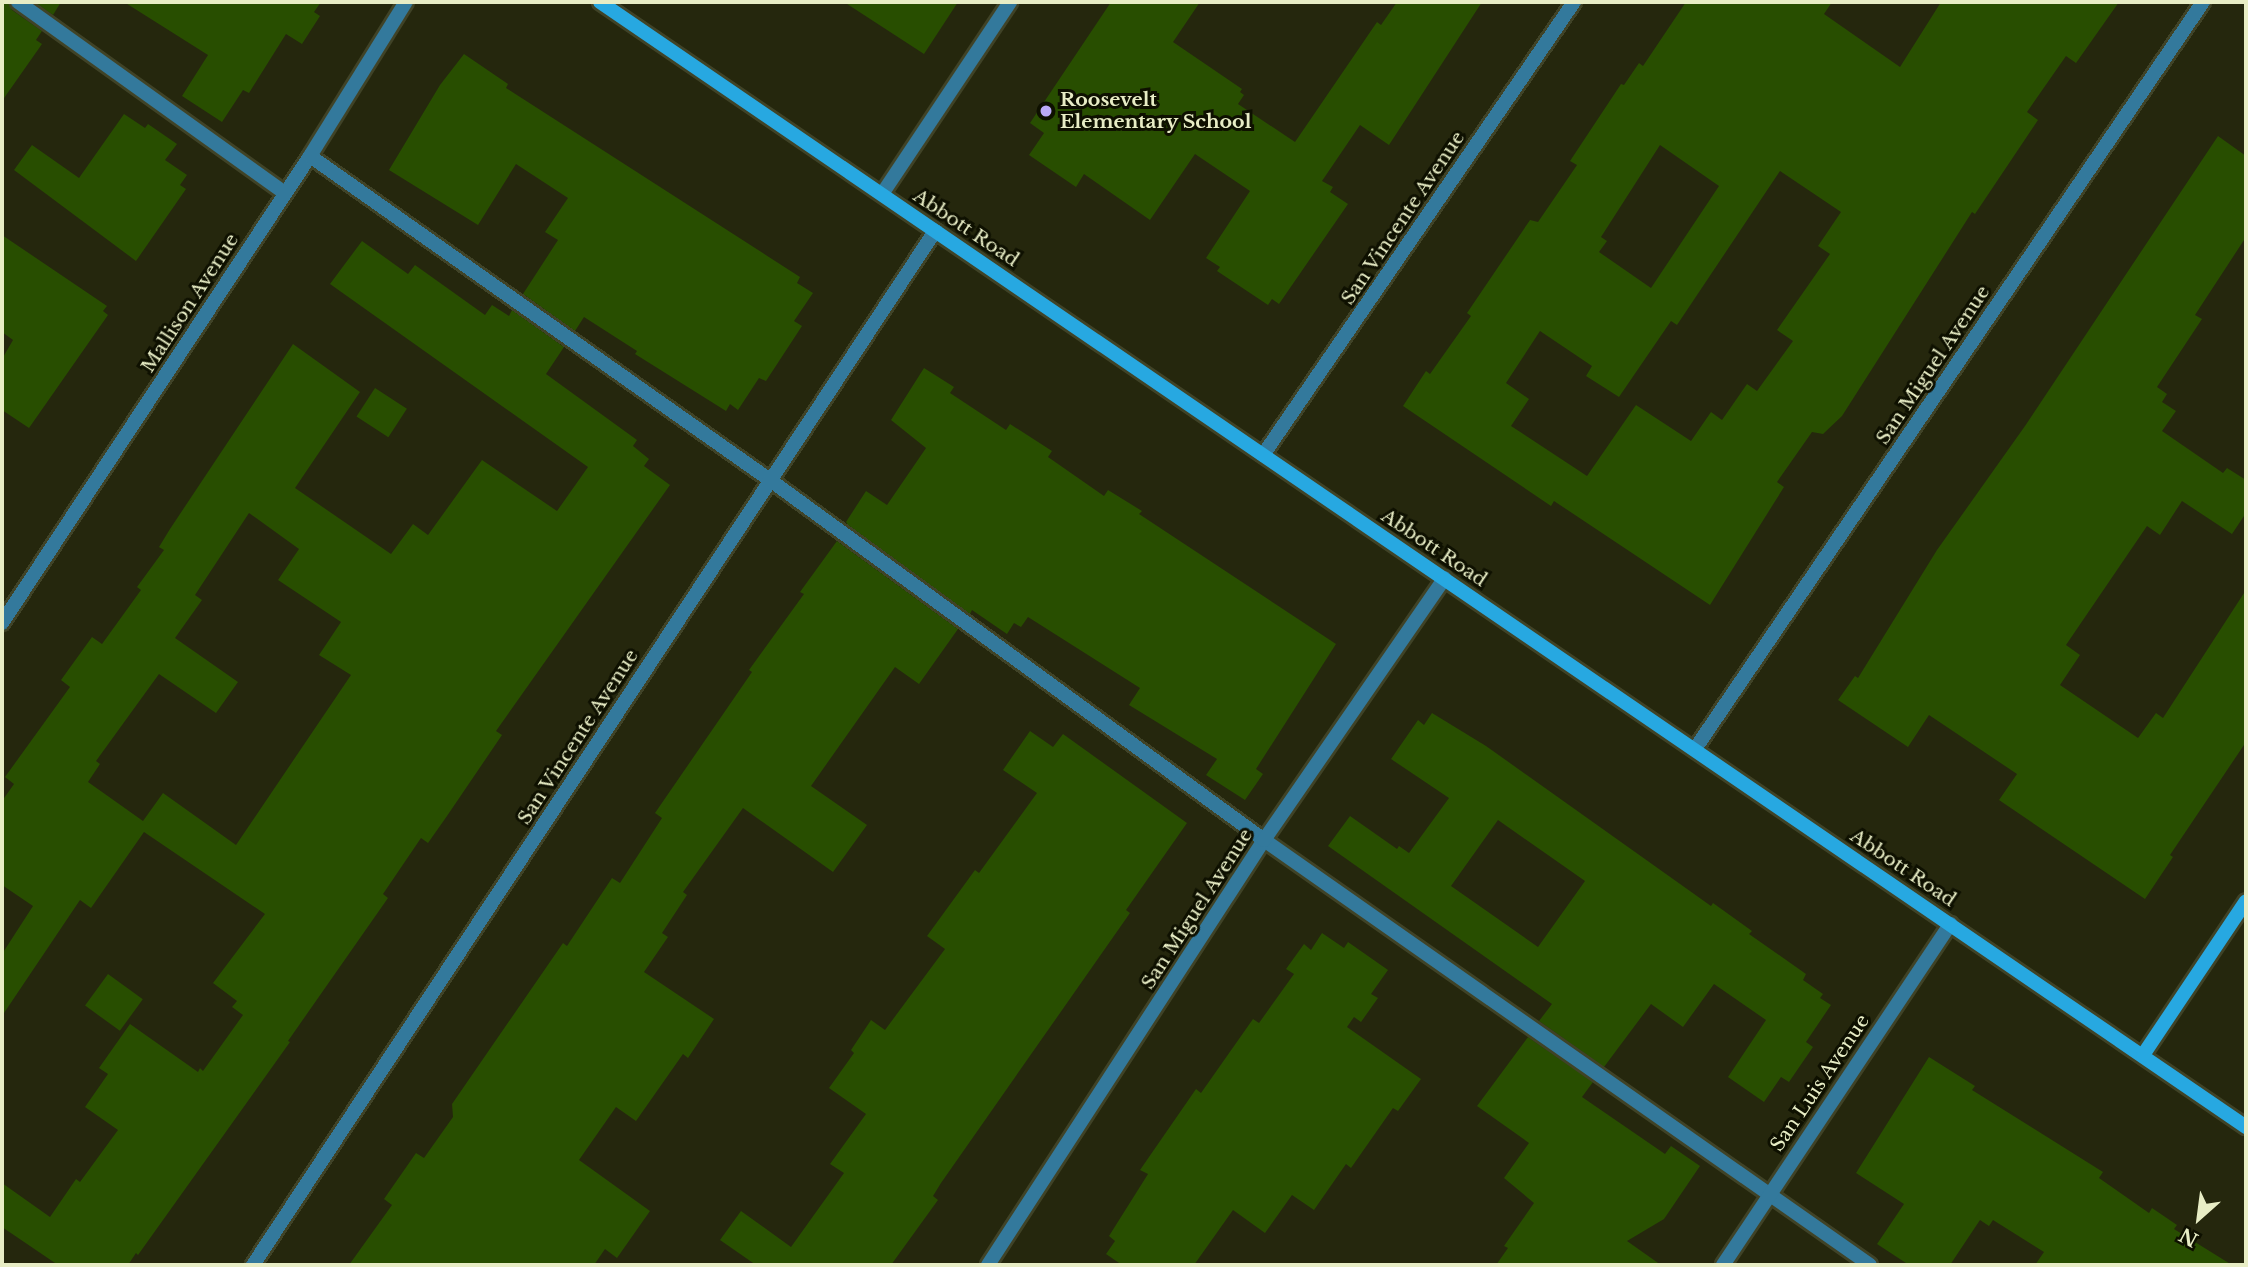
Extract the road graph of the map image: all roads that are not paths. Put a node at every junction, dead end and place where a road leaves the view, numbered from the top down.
1 (19, 2) edge
2 (406, 2) edge
3 (600, 2) edge
4 (1010, 2) edge
5 (1574, 2) edge
6 (2203, 2) edge
7 (310, 156) junction
8 (285, 193) junction
9 (882, 194) junction
10 (935, 231) junction
11 (1263, 455) junction
12 (770, 480) junction
13 (1445, 578) junction
14 (2, 623) edge
15 (1695, 749) junction
16 (1264, 841) junction
17 (2246, 901) edge
18 (1950, 924) junction
19 (2143, 1055) junction
20 (2246, 1127) edge
21 (1769, 1193) junction
22 (253, 1265) edge
23 (988, 1265) edge
24 (1723, 1265) edge
25 (1870, 1265) edge

1 - 8 street
2 - 7 street, Mallison Avenue
3 - 9 street, Abbott Road
4 - 9 street
5 - 11 street, San Vincente Avenue
6 - 15 street, San Miguel Avenue
7 - 8 street, Mallison Avenue
7 - 12 street
8 - 14 street, Mallison Avenue
9 - 10 street, Abbott Road
10 - 11 street, Abbott Road
10 - 12 street, San Vincente Avenue
11 - 13 street, Abbott Road
12 - 16 street
12 - 22 street, San Vincente Avenue
13 - 15 street, Abbott Road
13 - 16 street, San Miguel Avenue
15 - 18 street, Abbott Road
16 - 21 street
16 - 23 street, San Miguel Avenue
17 - 19 street
18 - 19 street, Abbott Road
18 - 21 street, San Luis Avenue
19 - 20 street, Abbott Road
21 - 24 street, San Luis Avenue
21 - 25 street

